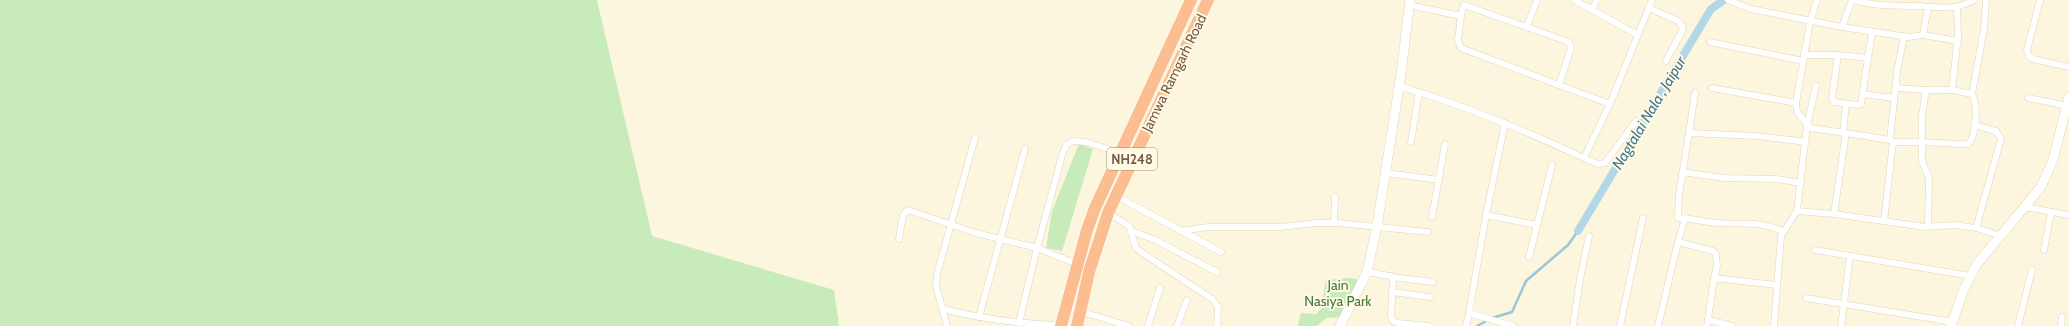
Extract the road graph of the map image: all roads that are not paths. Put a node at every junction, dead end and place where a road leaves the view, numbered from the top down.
1 (1191, 0) edge
2 (1208, 0) edge
3 (1538, 0) edge
4 (1574, 0) edge
5 (1597, 0) edge
6 (1652, 0) edge
7 (1817, 0) edge
8 (1853, 0) edge
9 (1974, 0) edge
10 (1986, 0) edge
11 (2040, 0) edge
12 (1730, 1) edge
13 (1464, 2) edge
14 (1410, 3) edge
15 (1928, 7) junction
16 (1957, 7) junction
17 (1649, 8) junction
18 (1592, 9) junction
19 (1461, 16) junction
20 (1810, 22) junction
21 (1527, 26) junction
22 (1842, 27) junction
23 (1872, 32) junction
24 (1638, 35) junction
25 (1923, 35) junction
26 (1904, 36) junction
27 (1958, 41) junction
28 (1710, 42) dead end
29 (1838, 55) junction
30 (1804, 58) junction
31 (1868, 58) junction
32 (1666, 61) dead end
33 (2069, 67) edge
34 (1400, 86) junction
35 (1559, 86) junction
36 (1816, 86) dead end
37 (1712, 88) dead end
38 (1896, 88) junction
39 (1926, 90) junction
40 (1952, 90) junction
41 (1420, 92) junction
42 (1696, 93) dead end
43 (1863, 94) junction
44 (1972, 94) junction
45 (2069, 96) edge
46 (1894, 98) junction
47 (2028, 98) dead end
48 (1796, 103) junction
49 (1610, 104) junction
50 (1846, 104) junction
51 (2068, 106) edge
52 (1636, 121) dead end
53 (1505, 123) junction
54 (1807, 125) junction
55 (1974, 126) junction
56 (1689, 132) junction
57 (1845, 133) junction
58 (975, 138) dead end
59 (1891, 141) junction
60 (1411, 142) dead end
61 (1806, 142) junction
62 (1923, 143) junction
63 (1445, 144) dead end
64 (1025, 149) dead end
65 (1120, 153) junction
66 (1584, 158) junction
67 (1552, 164) dead end
68 (1682, 172) junction
69 (1386, 173) junction
70 (1439, 180) junction
71 (1800, 183) junction
72 (1116, 196) junction
73 (1335, 197) dead end
74 (2026, 207) junction
75 (1797, 211) junction
76 (2051, 212) junction
77 (1108, 213) junction
78 (1834, 214) junction
79 (1486, 215) junction
80 (2069, 215) edge
81 (1432, 217) dead end
82 (1643, 218) dead end
83 (1684, 218) junction
84 (1884, 221) junction
85 (950, 223) junction
86 (1334, 223) junction
87 (1537, 225) junction
88 (1377, 226) junction
89 (1928, 226) junction
90 (1976, 228) junction
91 (1132, 231) junction
92 (1181, 231) junction
93 (1782, 231) junction
94 (1428, 232) dead end
95 (1590, 236) dead end
96 (2001, 236) junction
97 (898, 239) dead end
98 (1000, 239) junction
99 (1678, 242) junction
100 (1036, 248) junction
101 (1815, 250) dead end
102 (2044, 250) dead end
103 (1221, 252) dead end
104 (1850, 256) junction
105 (1529, 257) dead end
106 (1077, 264) junction
107 (2032, 270) dead end
108 (1217, 272) dead end
109 (1367, 272) junction
110 (1971, 276) junction
111 (1391, 277) junction
112 (1714, 278) junction
113 (1434, 282) dead end
114 (1777, 285) junction
115 (1160, 288) dead end
116 (1392, 292) junction
117 (1430, 297) dead end
118 (1806, 298) dead end
119 (1187, 300) dead end
120 (1844, 303) junction
121 (1066, 307) junction
122 (943, 309) junction
123 (1080, 312) junction
124 (1470, 313) junction
125 (979, 317) junction
126 (2062, 317) dead end
127 (1019, 323) junction
128 (1708, 323) edge
129 (1952, 324) edge
130 (947, 326) edge
131 (1061, 326) edge
132 (1077, 326) edge
133 (1129, 326) edge
134 (1148, 326) edge
135 (1177, 326) edge
136 (1217, 326) edge
137 (1340, 326) edge
138 (1429, 326) edge
139 (1466, 326) edge
140 (1513, 326) edge
141 (1573, 326) edge
142 (1620, 326) edge
143 (1658, 326) edge
144 (1732, 326) edge
145 (1774, 326) edge
146 (1841, 326) edge
147 (2018, 326) edge
148 (2061, 326) edge

1 - 65 highway, Jamwa Ramgarh Road / NH248
2 - 72 highway, Jamwa Ramgarh Road / NH248
3 - 21 street
4 - 18 street
5 - 18 street
6 - 17 street
7 - 20 street
8 - 15 street
8 - 22 street
9 - 16 street
10 - 44 street
11 - 33 street
12 - 20 street
13 - 19 street
13 - 21 street
14 - 19 street
14 - 34 street
15 - 16 street
15 - 25 street
16 - 27 street
17 - 24 street
17 - 32 street
18 - 24 street
19 - 35 street
20 - 22 street
20 - 30 street
21 - 35 street
22 - 23 street
23 - 26 street
23 - 31 street
24 - 49 street
25 - 26 street
25 - 27 street
26 - 38 street
27 - 40 street
28 - 30 street
29 - 30 street
29 - 31 street
29 - 50 street
30 - 48 street
31 - 43 street
34 - 41 street
34 - 69 street
35 - 49 street
36 - 54 street
37 - 48 street
38 - 39 street
38 - 46 street
39 - 40 street
39 - 62 street
40 - 44 street
41 - 53 street
41 - 60 street
42 - 56 street
43 - 46 street
43 - 50 street
44 - 55 street
45 - 51 street
46 - 59 street
47 - 51 street
48 - 54 street
49 - 66 street
50 - 57 street
51 - 74 street
52 - 66 street
53 - 66 street
53 - 79 street
54 - 57 street
54 - 61 street
55 - 62 street
55 - 90 street
56 - 61 street
56 - 68 street
57 - 59 street
57 - 78 street
58 - 85 street
59 - 62 street
59 - 84 street
61 - 71 street
62 - 89 street
63 - 70 street
64 - 98 street
65 - 100 street
65 - 106 highway, Jamwa Ramgarh Road / NH248
67 - 87 street
68 - 71 street
68 - 83 street
69 - 70 street
69 - 88 street
70 - 81 street
71 - 75 street
72 - 77 highway, Jamwa Ramgarh Road / NH248
72 - 92 street
73 - 86 street
74 - 76 street
74 - 96 street
75 - 78 street
75 - 93 street
76 - 80 street
76 - 102 street
77 - 91 street
77 - 123 highway, Jamwa Ramgarh Road / NH248
78 - 84 street
79 - 87 street
79 - 124 street
82 - 142 street
83 - 93 street
83 - 99 street
84 - 89 street
85 - 97 street
85 - 98 street
85 - 122 street
86 - 88 street
86 - 92 street
87 - 105 street
88 - 94 street
88 - 109 street
89 - 90 street
90 - 96 street
91 - 108 street
91 - 136 street
92 - 103 street
93 - 114 street
95 - 141 street
96 - 110 street
98 - 100 street
98 - 125 street
99 - 112 street
99 - 143 street
100 - 106 street
100 - 127 street
101 - 104 street
104 - 110 street
104 - 120 street
106 - 121 highway, Jamwa Ramgarh Road / NH248
107 - 147 street
109 - 111 street
109 - 137 street
110 - 129 street
111 - 113 street
111 - 116 street
112 - 114 street
112 - 128 street
114 - 145 street
115 - 134 street
116 - 117 street
116 - 138 street
118 - 120 street
119 - 135 street
120 - 129 street
120 - 146 street
121 - 123 street
121 - 131 highway, Jamwa Ramgarh Road / NH248
122 - 125 street
122 - 130 street
123 - 132 highway, Jamwa Ramgarh Road / NH248
123 - 133 street
124 - 139 street
124 - 140 street
125 - 127 street
126 - 148 street
127 - 131 street
128 - 144 street

